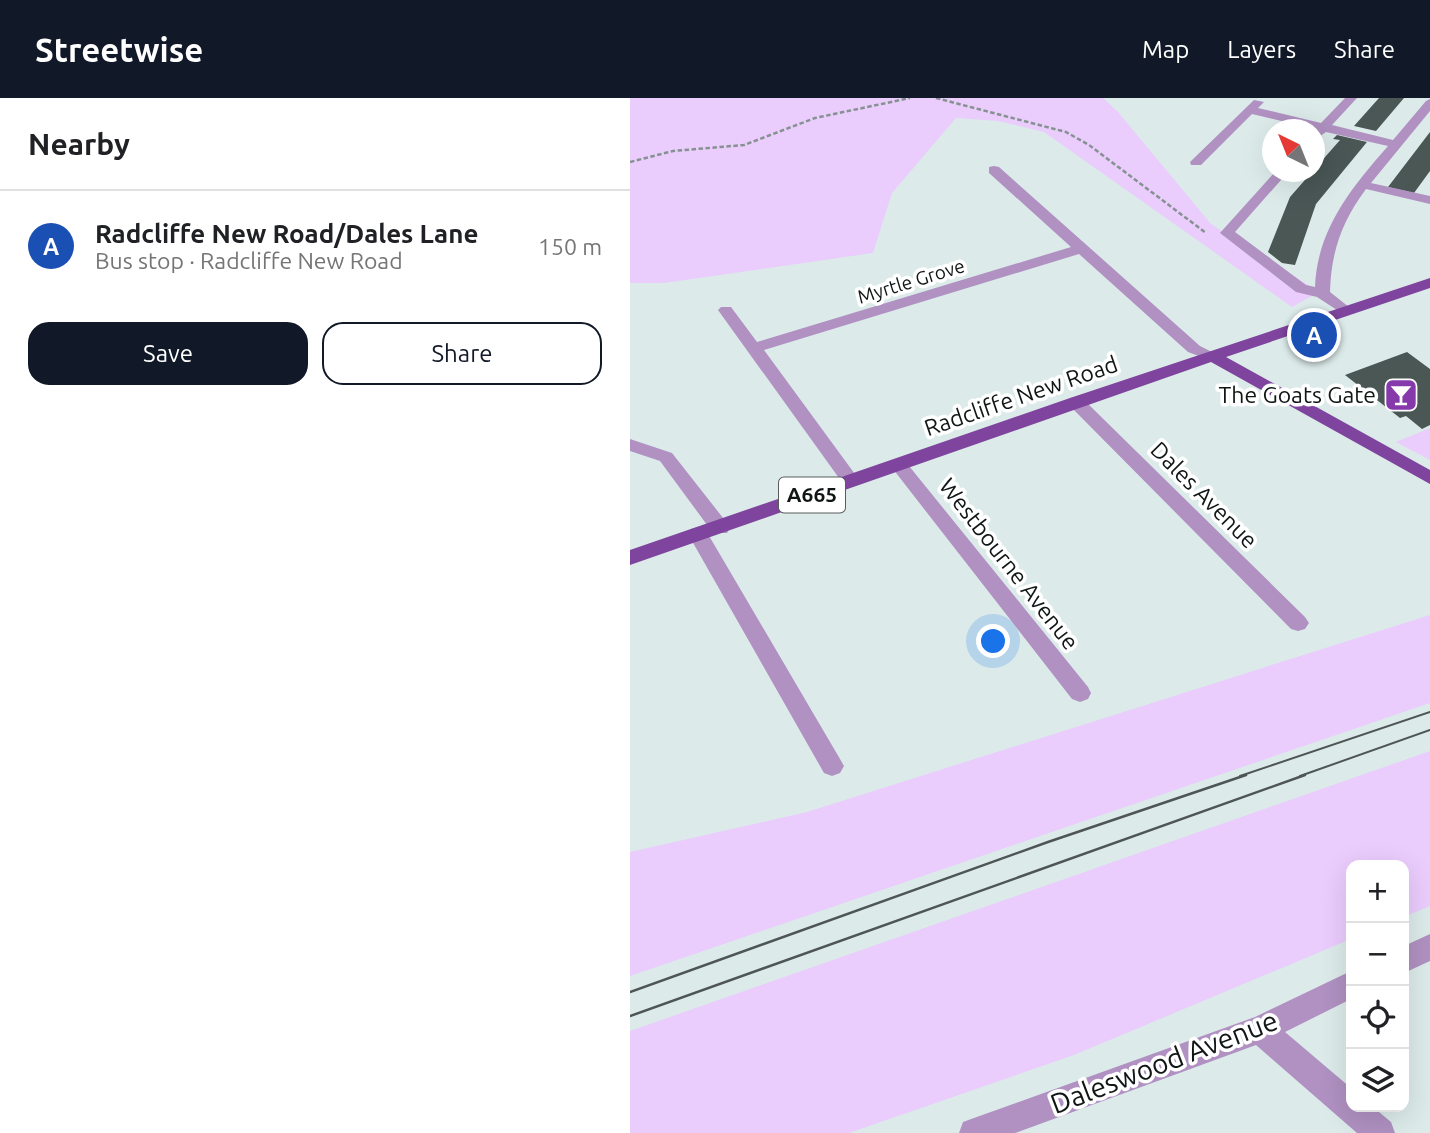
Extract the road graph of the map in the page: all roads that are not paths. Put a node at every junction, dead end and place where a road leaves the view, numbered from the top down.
1 (1262, 98) edge
2 (1351, 98) edge
3 (1428, 108) edge
4 (1250, 110) junction
5 (1278, 119) edge
6 (1325, 126) edge
7 (1325, 133) edge
8 (1395, 144) junction
9 (1196, 162) dead end
10 (994, 170) dead end
11 (1273, 182) edge
12 (1364, 186) junction
13 (1430, 200) edge
14 (1079, 249) junction
15 (1430, 283) edge
16 (1322, 293) junction
17 (726, 310) dead end
18 (1346, 311) junction
19 (754, 348) junction
20 (1212, 356) junction
21 (1076, 402) junction
22 (630, 445) edge
23 (899, 465) junction
24 (1430, 478) edge
25 (851, 481) junction
26 (720, 528) junction
27 (698, 534) junction
28 (630, 558) edge
29 (1297, 623) dead end
30 (1080, 693) dead end
31 (832, 766) dead end
32 (1430, 947) edge
33 (1409, 958) edge
34 (1349, 986) edge
35 (1261, 1029) junction
36 (974, 1133) edge
37 (1380, 1133) edge

1 - 4 street
2 - 6 street
3 - 8 street
4 - 5 street
4 - 9 street
7 - 8 street
8 - 12 street
10 - 14 street
11 - 16 street
12 - 13 street
12 - 16 street
14 - 19 street, Myrtle Grove
14 - 20 street
15 - 18 main road, Radcliffe New Road
16 - 18 street
17 - 19 street
18 - 20 main road, Radcliffe New Road
19 - 25 street
20 - 21 main road, Radcliffe New Road / A665
20 - 24 main road
21 - 23 main road, Radcliffe New Road / A665
21 - 29 street, Dales Avenue
22 - 26 street
23 - 25 main road, Radcliffe New Road / A665
23 - 30 street, Westbourne Avenue
25 - 26 main road, Radcliffe New Road / A665
26 - 27 main road, Radcliffe New Road / A665
27 - 28 main road, Radcliffe New Road / A665
27 - 31 street
32 - 33 street
34 - 35 street, Daleswood Avenue
35 - 36 street, Daleswood Avenue
35 - 37 street

